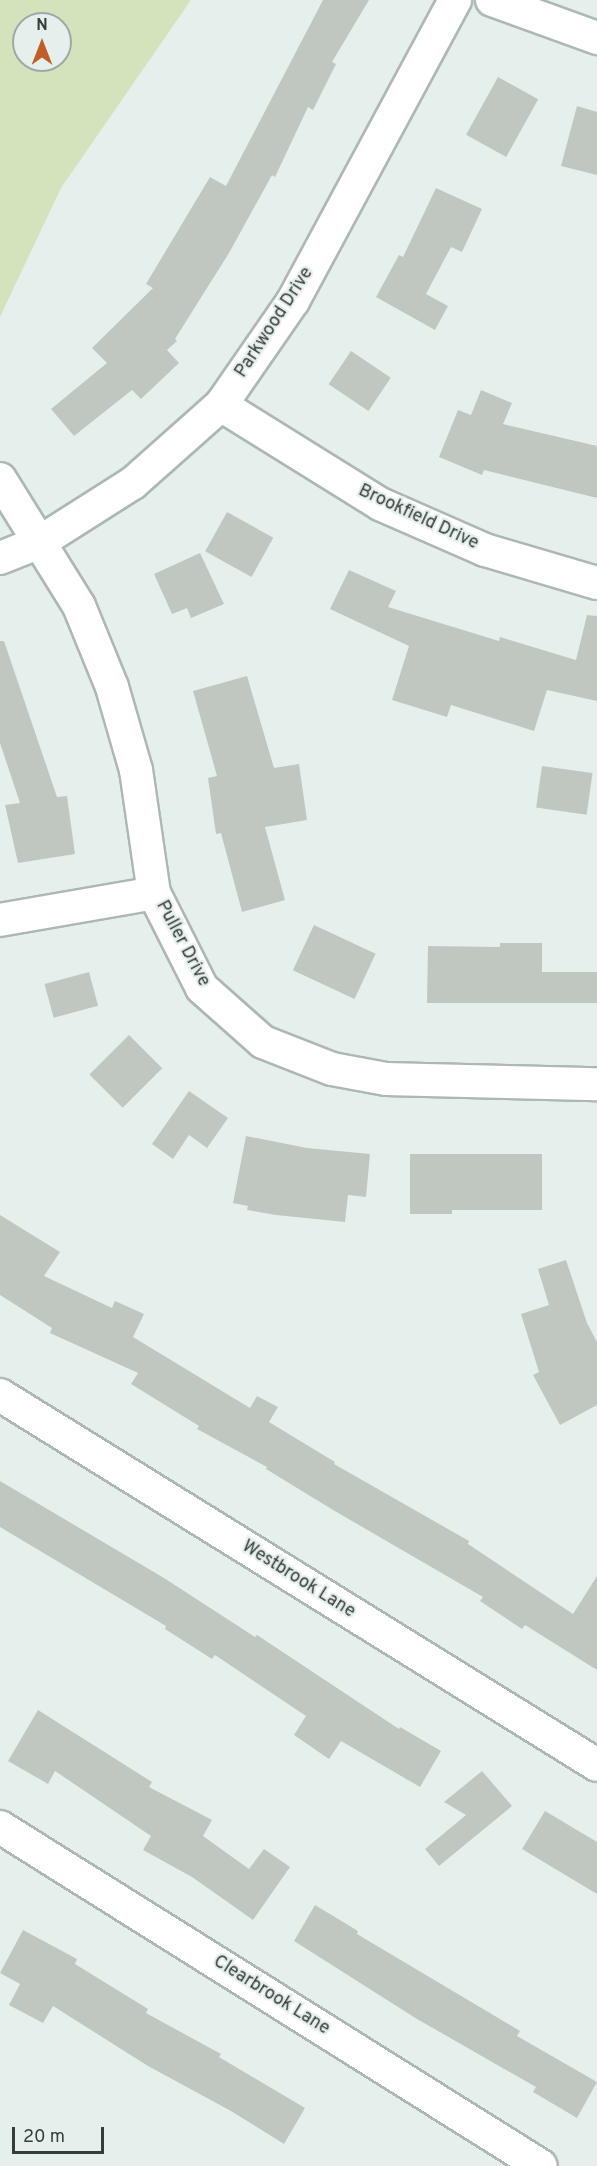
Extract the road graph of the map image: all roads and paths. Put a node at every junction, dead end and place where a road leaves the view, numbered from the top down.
1 (455, 0) edge
2 (492, 0) edge
3 (597, 38) edge
4 (220, 405) junction
5 (0, 479) edge
6 (40, 542) junction
7 (0, 558) edge
8 (597, 583) edge
9 (154, 893) junction
10 (0, 920) edge
11 (597, 1084) edge
12 (0, 1395) edge
13 (597, 1765) edge
14 (0, 1827) edge
15 (541, 2166) edge

1 - 4 street, Parkwood Drive
2 - 3 street
4 - 6 street, Parkwood Drive
4 - 8 street, Brookfield Drive
5 - 6 street, Puller Drive
6 - 7 street, Parkwood Drive
6 - 9 street, Puller Drive
9 - 10 street
9 - 11 street, Puller Drive
12 - 13 street, Westbrook Lane
14 - 15 street, Clearbrook Lane

